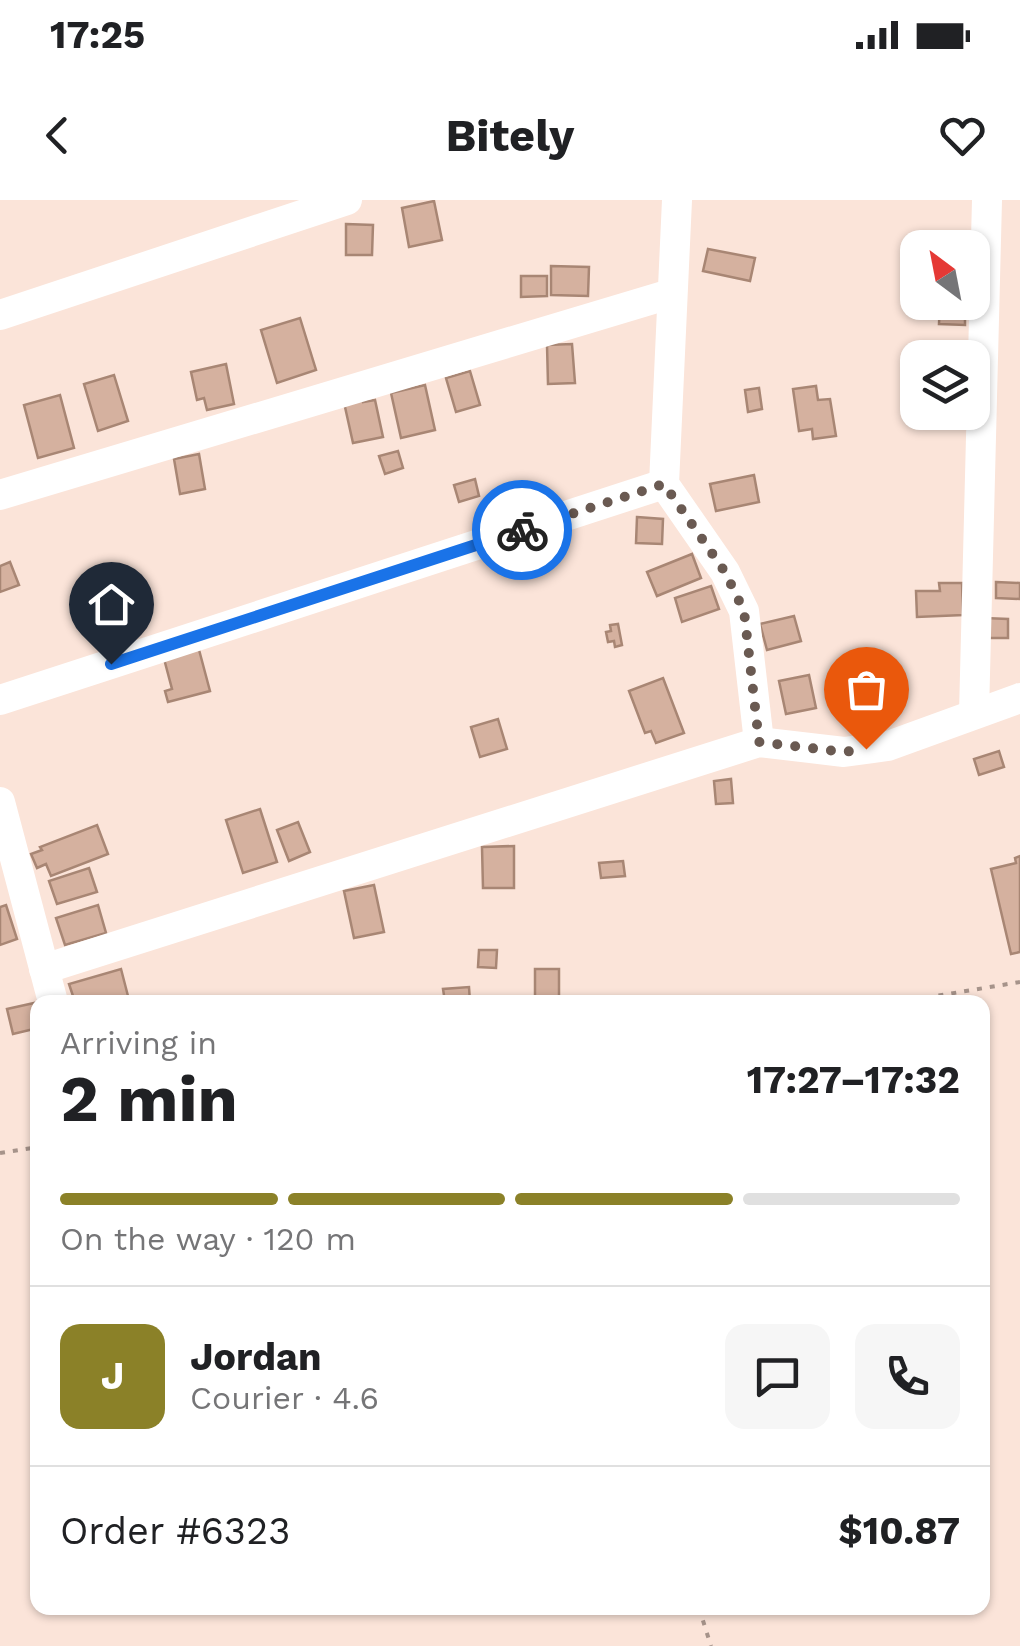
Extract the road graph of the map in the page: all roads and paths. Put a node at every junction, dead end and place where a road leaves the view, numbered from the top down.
1 (347, 200) edge
2 (676, 200) edge
3 (987, 200) edge
4 (670, 294) junction
5 (0, 315) edge
6 (664, 484) junction
7 (0, 495) edge
8 (1020, 698) edge
9 (0, 700) edge
10 (974, 714) junction
11 (759, 742) junction
12 (0, 802) edge
13 (11, 890) edge
14 (44, 969) junction
15 (1020, 982) edge
16 (51, 995) edge
17 (942, 995) edge
18 (30, 1148) edge
19 (0, 1153) edge
20 (701, 1615) edge
21 (711, 1646) edge

1 - 5 street
2 - 4 street
3 - 10 street
4 - 6 street
4 - 7 street
6 - 9 street
6 - 11 street
8 - 10 street
10 - 11 street
11 - 14 street
12 - 13 street
13 - 14 street
14 - 16 street
15 - 17 path
18 - 19 path
20 - 21 path

